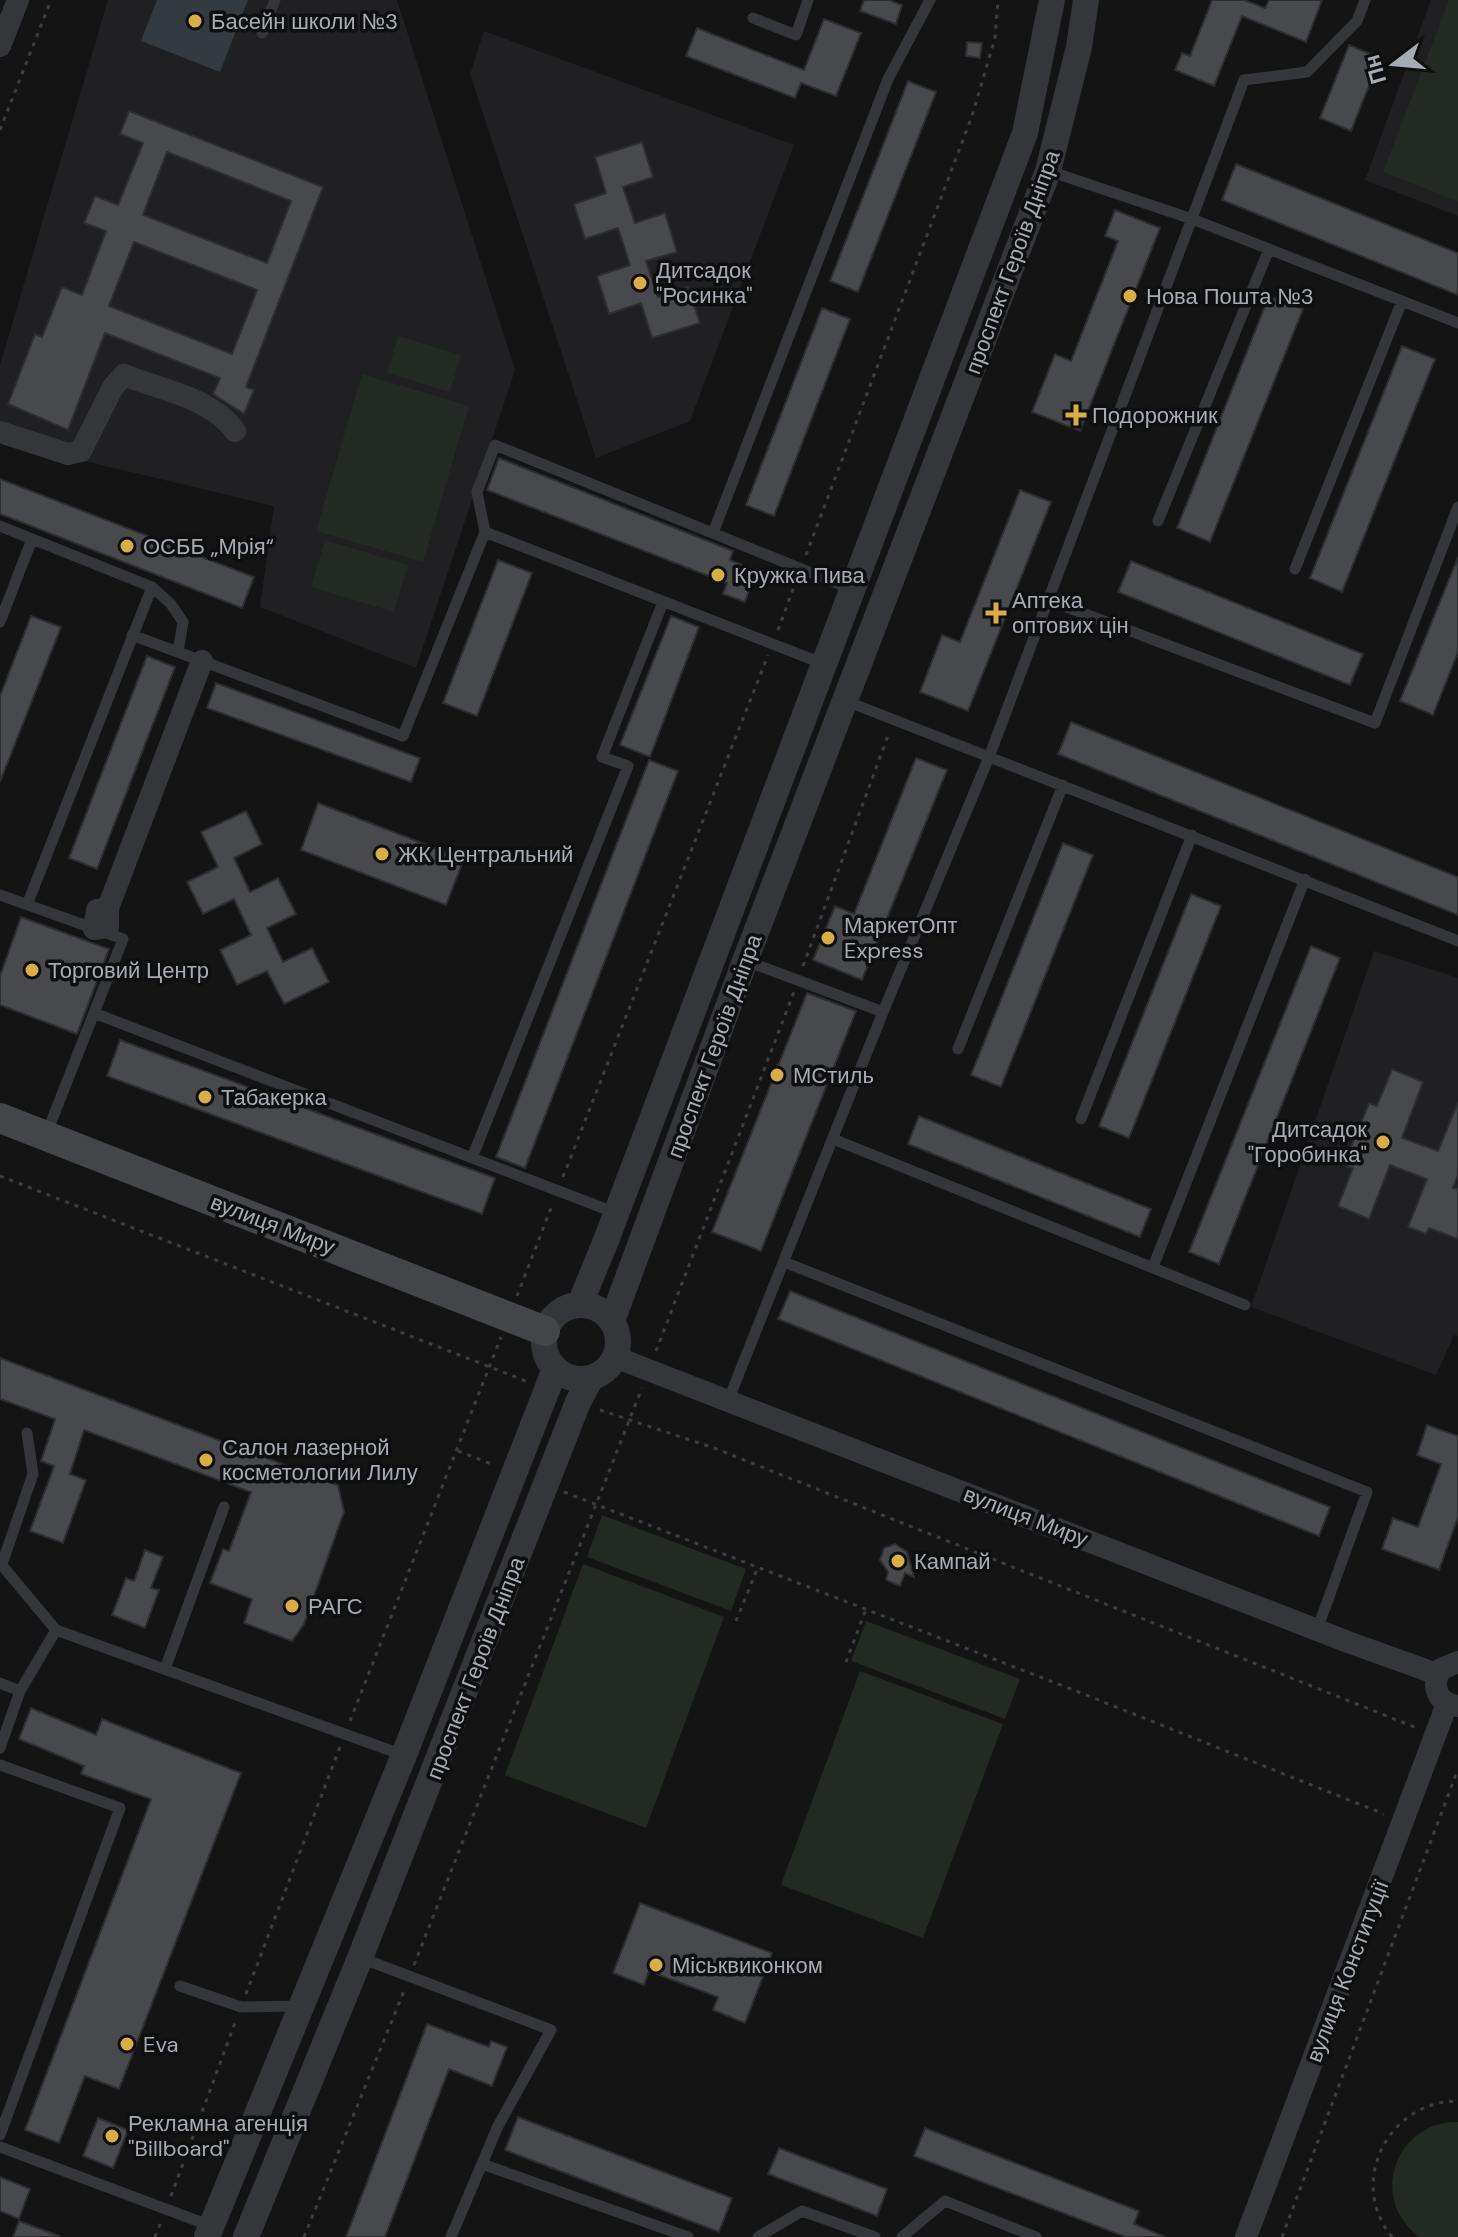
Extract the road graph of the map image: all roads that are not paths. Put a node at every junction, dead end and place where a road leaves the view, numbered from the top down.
1 (18, 0) edge
2 (275, 0) edge
3 (808, 0) edge
4 (930, 0) edge
5 (1052, 0) edge
6 (1086, 0) edge
7 (1365, 0) edge
8 (753, 18) dead end
9 (262, 33) dead end
10 (2, 37) edge
11 (1048, 171) junction
12 (1192, 219) junction
13 (1269, 249) junction
14 (1402, 301) junction
15 (1458, 323) edge
16 (918, 415) junction
17 (951, 428) junction
18 (235, 431) dead end
19 (0, 432) edge
20 (1458, 507) edge
21 (1158, 521) dead end
22 (0, 526) edge
23 (485, 532) junction
24 (713, 533) junction
25 (32, 539) junction
26 (1295, 569) dead end
27 (152, 587) junction
28 (851, 589) junction
29 (1048, 600) junction
30 (663, 602) junction
31 (0, 622) edge
32 (132, 635) junction
33 (178, 652) junction
34 (202, 661) junction
35 (824, 664) junction
36 (846, 701) junction
37 (788, 757) junction
38 (989, 757) junction
39 (819, 771) junction
40 (1063, 785) junction
41 (1192, 835) junction
42 (1305, 879) junction
43 (0, 895) edge
44 (27, 905) junction
45 (94, 929) junction
46 (1458, 941) edge
47 (745, 961) junction
48 (883, 1012) junction
49 (94, 1013) junction
50 (958, 1049) dead end
51 (0, 1118) edge
52 (1081, 1119) dead end
53 (46, 1136) junction
54 (833, 1139) junction
55 (472, 1158) junction
56 (616, 1213) junction
57 (784, 1262) junction
58 (1153, 1267) junction
59 (580, 1304) junction
60 (1245, 1305) dead end
61 (612, 1321) junction
62 (545, 1331) junction
63 (615, 1357) junction
64 (591, 1378) junction
65 (552, 1379) junction
66 (728, 1401) junction
67 (27, 1433) dead end
68 (224, 1507) dead end
69 (1, 1564) edge
70 (56, 1630) junction
71 (1317, 1630) junction
72 (1458, 1662) edge
73 (165, 1669) junction
74 (1437, 1674) junction
75 (0, 1683) edge
76 (20, 1691) junction
77 (1452, 1705) edge
78 (0, 1748) edge
79 (404, 1755) junction
80 (0, 1765) edge
81 (326, 1943) junction
82 (360, 1958) junction
83 (180, 1986) dead end
84 (301, 2006) junction
85 (0, 2135) edge
86 (0, 2147) edge
87 (482, 2164) junction
88 (212, 2225) edge
89 (248, 2231) edge
90 (451, 2237) edge
91 (688, 2237) edge
92 (758, 2237) edge
93 (875, 2237) edge
94 (902, 2237) edge
95 (1036, 2237) edge
96 (1246, 2237) edge

1 - 10 street
2 - 9 lane
3 - 8 lane
4 - 24 lane
5 - 16 street, проспект Героїв Дніпра
6 - 11 street, проспект Героїв Дніпра
7 - 12 lane
11 - 12 lane
11 - 17 street, проспект Героїв Дніпра
12 - 13 lane
12 - 29 lane
13 - 14 lane
13 - 21 lane
14 - 15 lane
14 - 26 lane
16 - 17 street
16 - 28 street, проспект Героїв Дніпра
17 - 36 street, проспект Героїв Дніпра
18 - 19 street
20 - 29 lane
22 - 25 lane
23 - 24 lane
23 - 30 lane
23 - 34 lane
24 - 28 lane
25 - 27 lane
25 - 31 lane
27 - 32 lane
27 - 33 lane
28 - 35 street, проспект Героїв Дніпра
29 - 38 lane
30 - 35 lane
30 - 55 lane
32 - 33 lane
32 - 44 lane
33 - 34 lane
34 - 45 street
35 - 37 street, проспект Героїв Дніпра
36 - 38 lane
36 - 39 street, проспект Героїв Дніпра
37 - 39 street
37 - 56 street, проспект Героїв Дніпра
38 - 40 lane
38 - 48 lane
39 - 47 street, проспект Героїв Дніпра
40 - 41 lane
40 - 50 lane
41 - 42 lane
41 - 52 lane
42 - 46 lane
42 - 58 lane
43 - 44 lane
44 - 45 lane
45 - 49 lane
47 - 48 lane
47 - 61 street, проспект Героїв Дніпра
48 - 54 lane
49 - 53 lane
49 - 55 lane
51 - 53 main road, вулиця Миру
53 - 62 main road, вулиця Миру
54 - 57 lane
54 - 58 lane
55 - 56 lane
56 - 59 street, проспект Героїв Дніпра
57 - 66 lane
57 - 71 lane
58 - 60 lane
59 - 61 street
59 - 62 street
61 - 63 street
62 - 65 street
63 - 64 street
63 - 66 street, вулиця Миру
64 - 65 street
64 - 82 street, проспект Героїв Дніпра
65 - 79 street, проспект Героїв Дніпра
66 - 71 street, вулиця Миру
67 - 69 lane
68 - 73 lane
69 - 70 lane
70 - 73 lane
70 - 76 lane
71 - 74 street, вулиця Миру
72 - 74 street
73 - 79 lane
74 - 77 street
75 - 76 lane
76 - 78 lane
77 - 96 street, вулиця Конституції
79 - 81 street, проспект Героїв Дніпра
80 - 85 lane
81 - 82 street
81 - 84 street, проспект Героїв Дніпра
82 - 87 lane
82 - 89 street, проспект Героїв Дніпра
83 - 84 lane
84 - 88 street, проспект Героїв Дніпра
86 - 88 lane
87 - 90 lane
87 - 91 lane
88 - 89 street, проспект Героїв Дніпра
92 - 93 lane
94 - 95 lane

